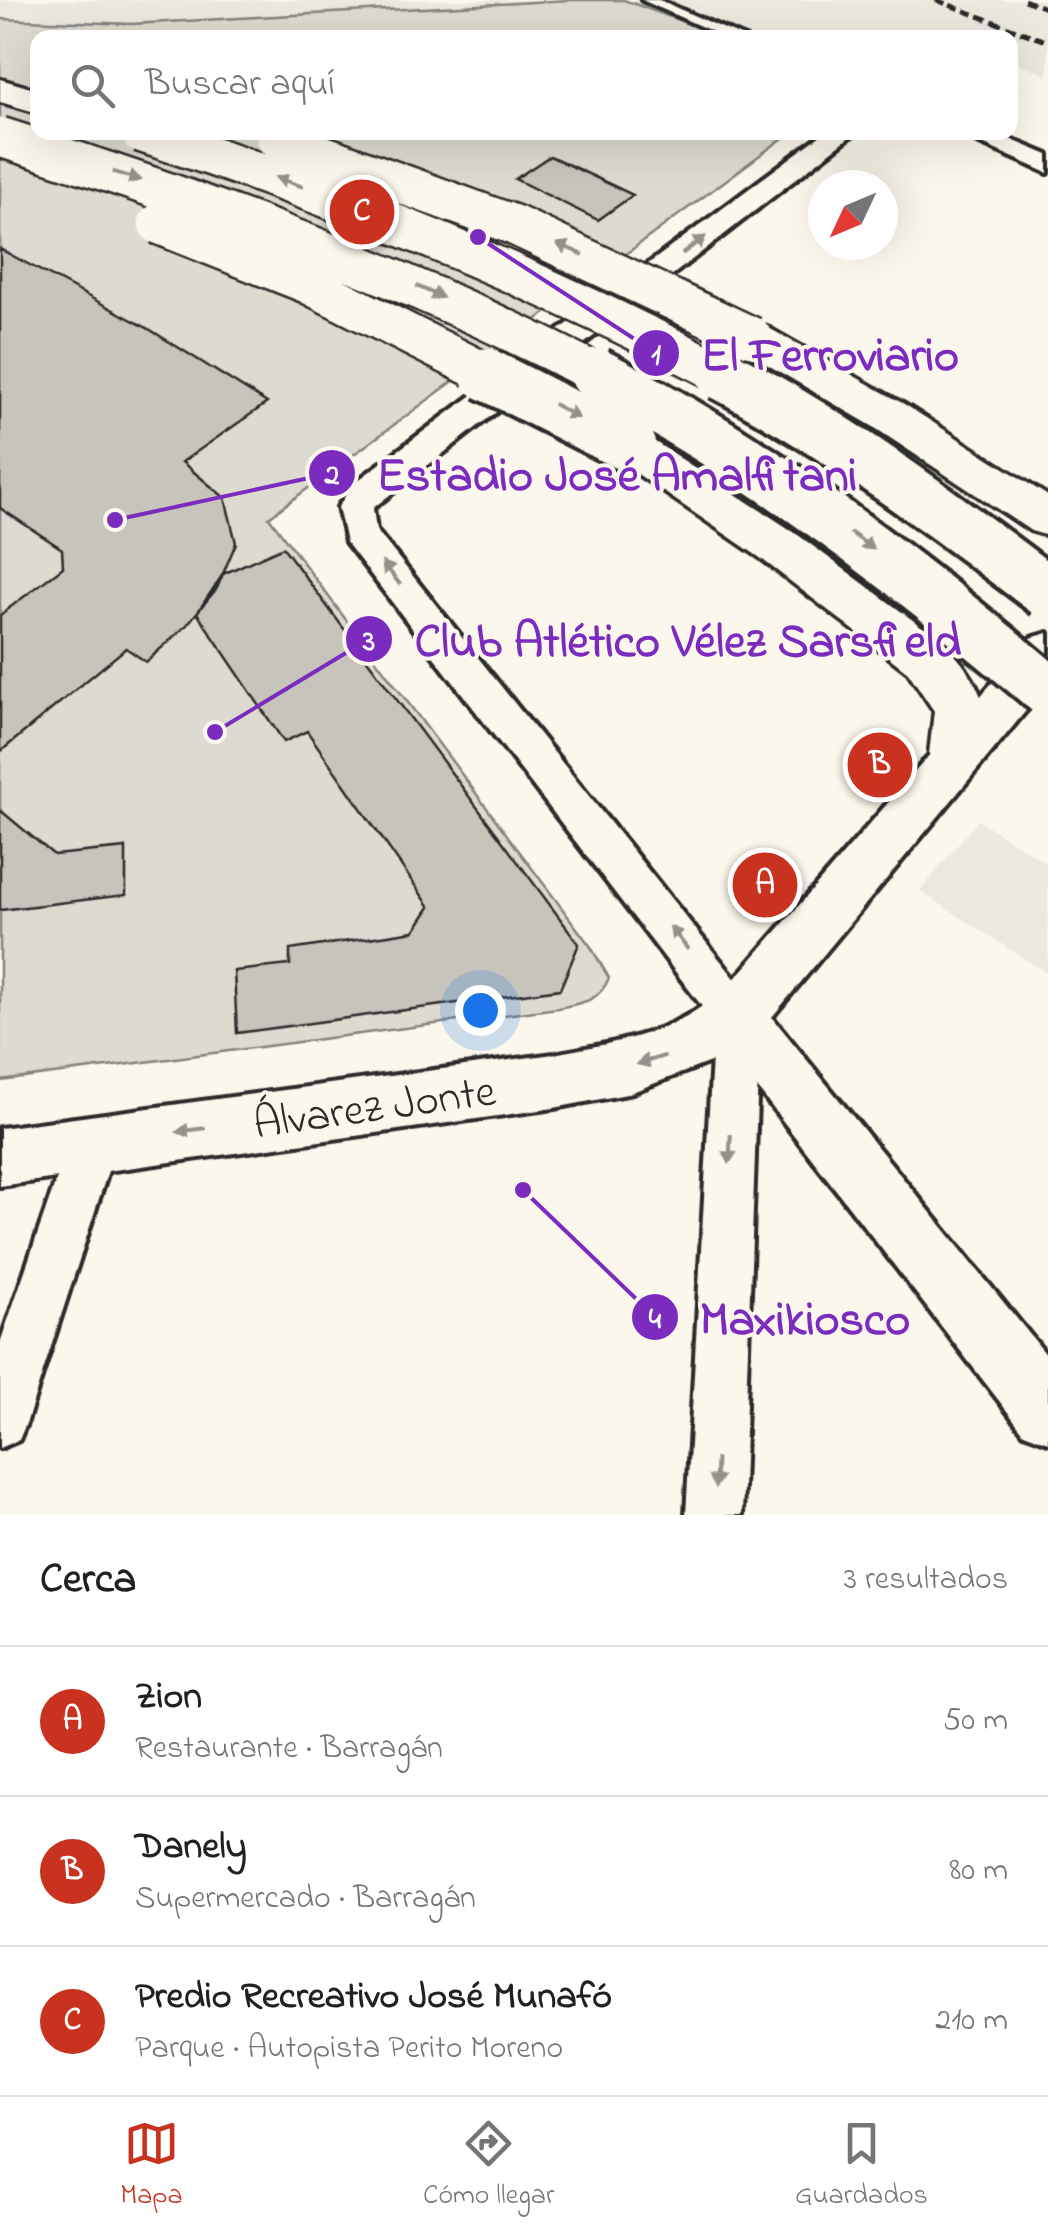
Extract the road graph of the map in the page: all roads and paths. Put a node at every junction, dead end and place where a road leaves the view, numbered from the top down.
1 (648, 0) edge
2 (720, 30) edge
3 (0, 75) edge
4 (30, 82) edge
5 (0, 90) edge
6 (30, 99) edge
7 (0, 137) edge
8 (163, 140) edge
9 (276, 140) edge
10 (832, 140) edge
11 (987, 140) edge
12 (0, 153) edge
13 (1048, 165) edge
14 (1048, 519) edge
15 (1048, 592) edge
16 (1048, 650) edge
17 (1048, 691) edge
18 (956, 754) junction
19 (737, 1016) junction
20 (93, 1143) junction
21 (0, 1157) edge
22 (1048, 1409) edge
23 (0, 1420) edge
24 (714, 1515) edge

1 - 2 lane
3 - 4 highway
5 - 6 highway
7 -> 17 highway, bridge
15 -> 8 highway, bridge
14 -> 9 highway, bridge
19 -> 10 street
11 - 13 street
12 -> 18 highway, bridge
16 - 18 street, Álvarez Jonte
18 - 19 street, Álvarez Jonte
19 -> 20 street, Álvarez Jonte
19 - 22 street
19 -> 24 street
20 - 21 street, Álvarez Jonte
20 - 23 street

